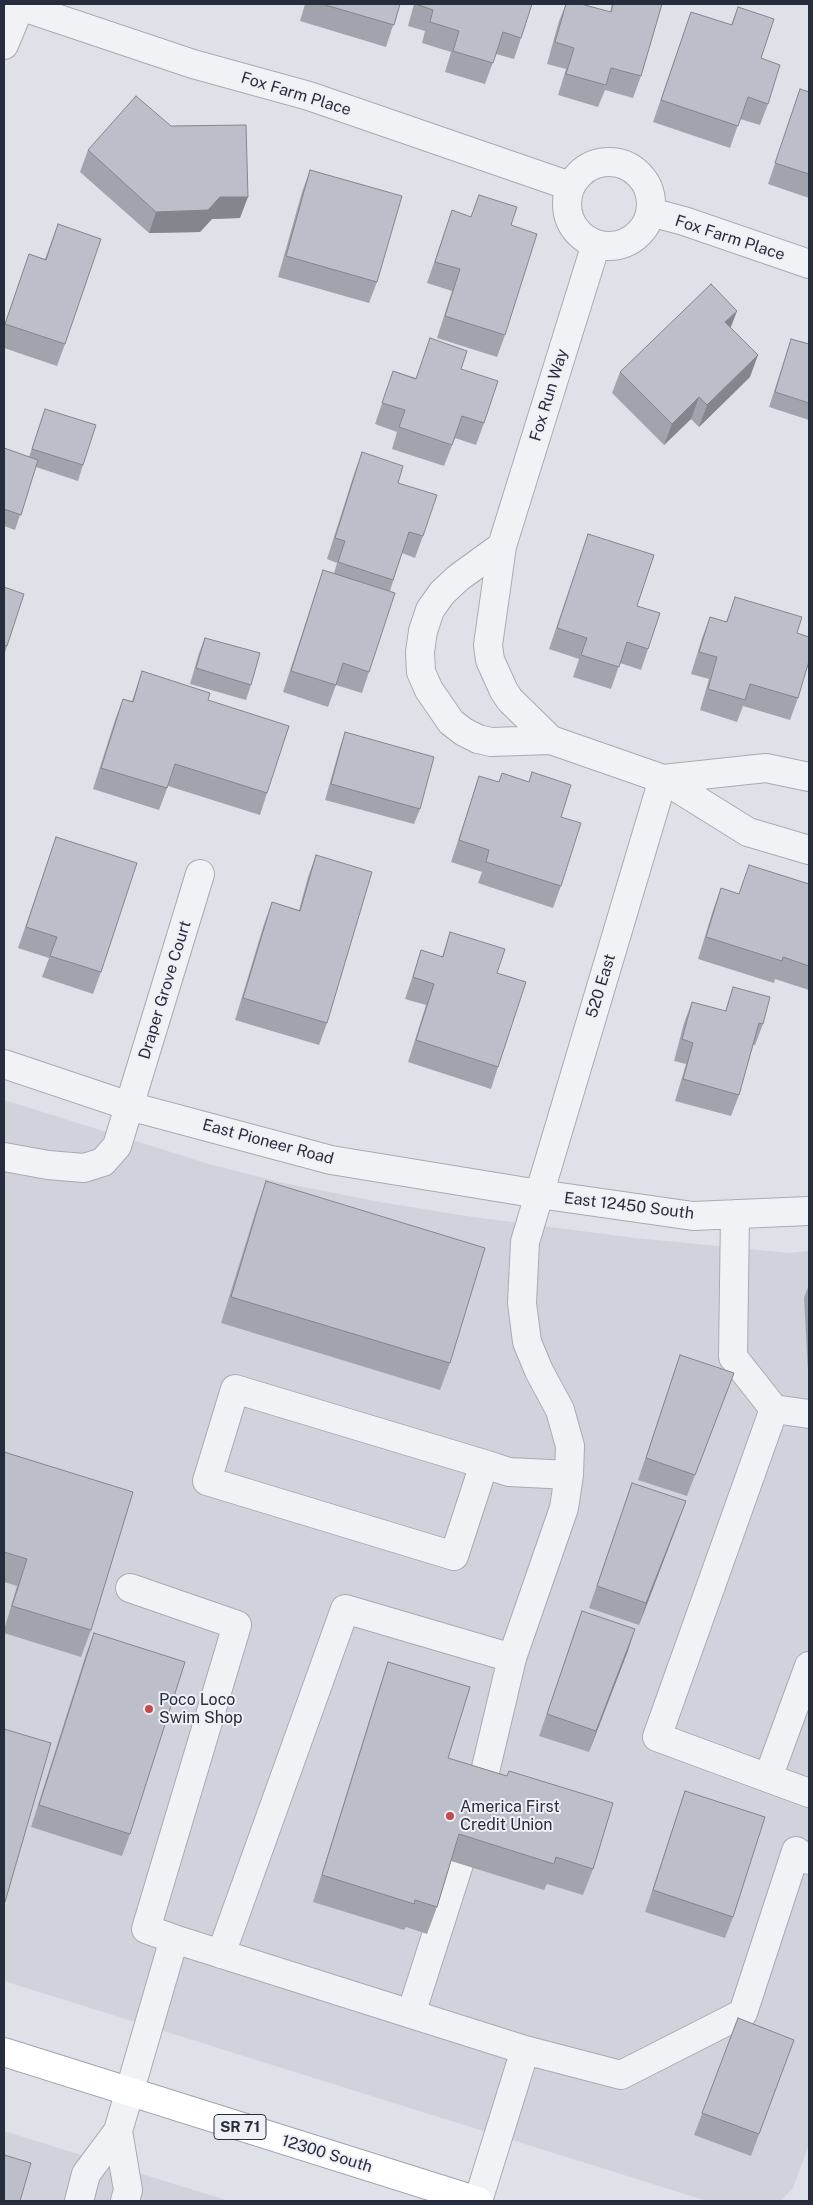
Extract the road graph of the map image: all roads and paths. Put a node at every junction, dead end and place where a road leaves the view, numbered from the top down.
1 (20, 5) edge
2 (4, 45) edge
3 (570, 186) junction
4 (650, 212) junction
5 (596, 244) junction
6 (809, 264) edge
7 (502, 546) junction
8 (551, 740) junction
9 (809, 777) edge
10 (662, 779) junction
11 (809, 850) edge
12 (200, 874) dead end
13 (4, 1064) edge
14 (129, 1106) junction
15 (4, 1157) edge
16 (540, 1194) junction
17 (809, 1211) edge
18 (735, 1214) junction
19 (774, 1409) junction
20 (809, 1414) edge
21 (484, 1464) junction
22 (569, 1475) junction
23 (130, 1588) dead end
24 (512, 1658) junction
25 (809, 1666) edge
26 (768, 1778) junction
27 (809, 1793) edge
28 (479, 1797) edge
29 (809, 1860) edge
30 (460, 1864) edge
31 (174, 1939) junction
32 (221, 1954) junction
33 (411, 2014) junction
34 (525, 2050) junction
35 (4, 2052) edge
36 (128, 2092) junction
37 (118, 2131) junction
38 (79, 2201) edge
39 (124, 2201) edge
40 (478, 2201) edge

1 - 2 street
1 - 3 street, Fox Farm Place
3 - 4 street
3 - 5 street
4 - 5 street
4 - 6 street, Fox Farm Place
5 - 7 street, Fox Run Way
7 - 8 street, Fox Run Way
7 - 8 street
8 - 10 street
9 - 10 street
10 - 11 street
10 - 16 street, 520 East
12 - 14 street, Draper Grove Court
13 - 14 street, East Pioneer Road
14 - 15 street, Draper Grove Court
14 - 16 street, East Pioneer Road
16 - 18 street, East 12450 South
16 - 22 street, 520 East
17 - 18 street, East 12450 South
18 - 19 street
19 - 20 street
19 - 26 street
21 - 21 street
21 - 22 street
22 - 24 street, 520 East
23 - 31 street
24 - 28 street, 520 East
24 - 32 street
25 - 26 street
26 - 27 street
29 - 34 street
30 - 33 street
31 - 32 street
31 - 36 street
32 - 33 street
33 - 34 street
34 - 40 street
35 - 36 main road, 12300 South / SR 71
36 - 37 street
36 - 40 main road, 12300 South / SR 71
37 - 38 street
37 - 39 street

